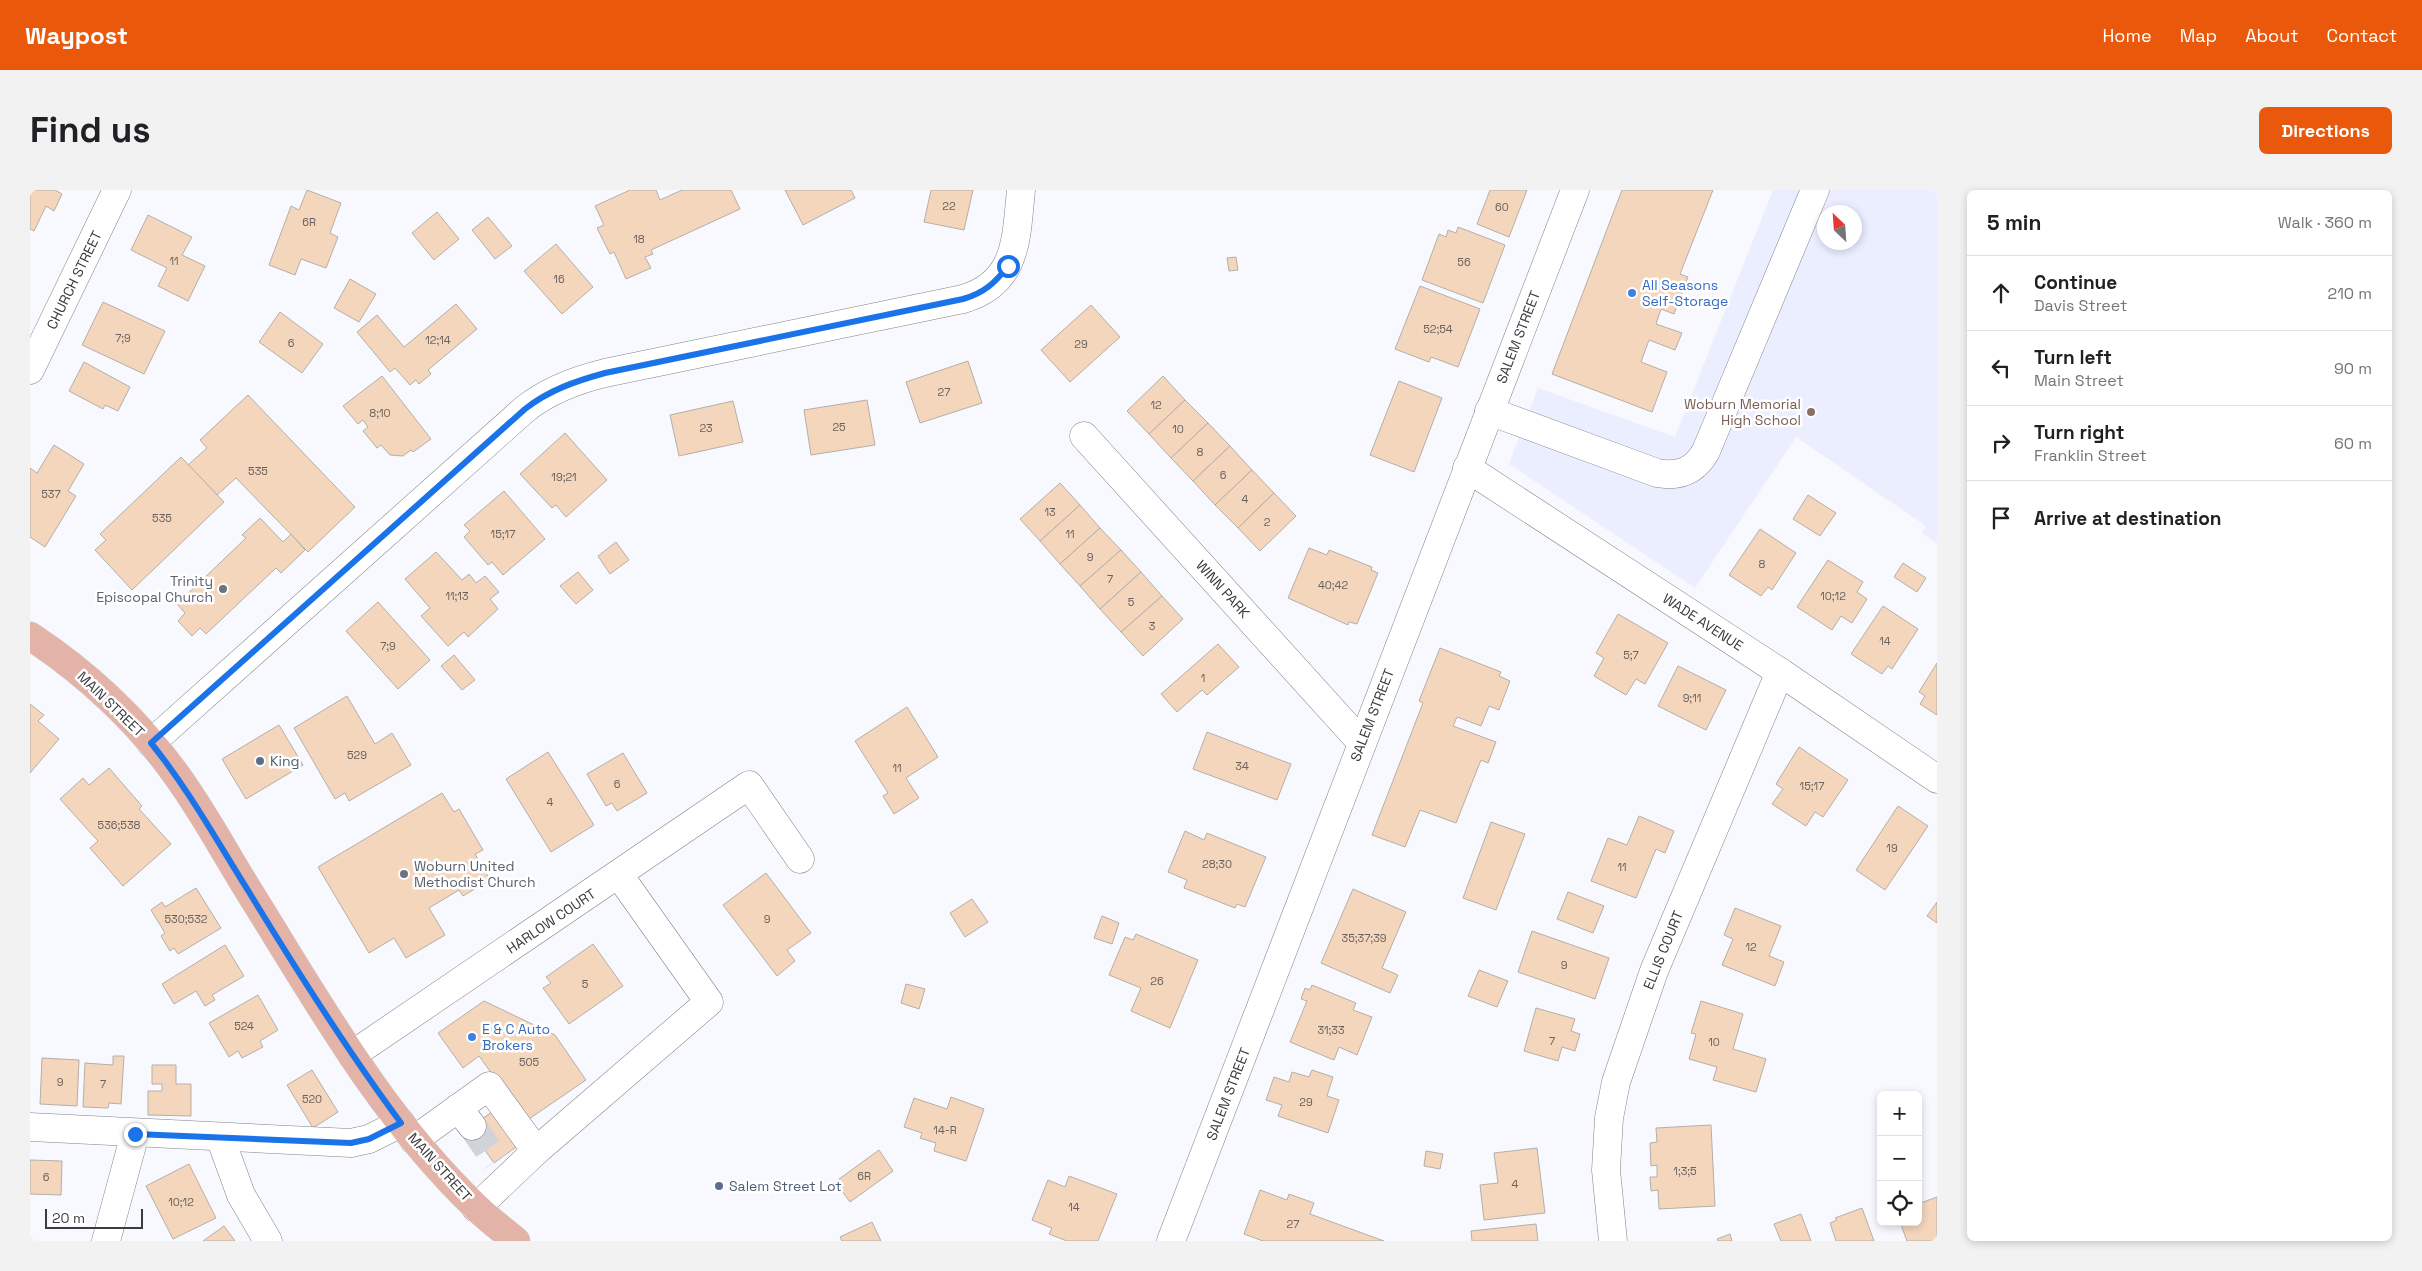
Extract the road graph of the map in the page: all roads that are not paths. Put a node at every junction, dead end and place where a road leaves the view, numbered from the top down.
1 (117, 190) edge
2 (1021, 190) edge
3 (1574, 190) edge
4 (1815, 190) edge
5 (38, 336) edge
6 (30, 370) edge
7 (1489, 411) junction
8 (1084, 436) dead end
9 (1467, 468) junction
10 (30, 636) edge
11 (1780, 672) junction
12 (151, 743) junction
13 (1362, 743) junction
14 (1937, 779) edge
15 (800, 859) dead end
16 (619, 875) junction
17 (352, 1055) junction
18 (30, 1127) edge
19 (408, 1132) junction
20 (135, 1134) junction
21 (220, 1137) junction
22 (536, 1151) junction
23 (476, 1208) junction
24 (106, 1241) edge
25 (268, 1241) edge
26 (516, 1241) edge
27 (1170, 1241) edge
28 (1613, 1241) edge

1 - 5 street, CHURCH STREET
2 - 12 street
3 - 7 street, SALEM STREET
4 - 7 street
5 - 6 street, CHURCH STREET
7 - 9 street, SALEM STREET
8 - 13 street, WINN PARK
9 - 11 street, WADE AVENUE
9 - 13 street, SALEM STREET
10 - 12 main road, MAIN STREET
11 - 14 street, WADE AVENUE
11 - 28 street, ELLIS COURT
12 - 17 main road, MAIN STREET
13 - 27 street, SALEM STREET
15 - 16 street, HARLOW COURT
16 - 17 street, HARLOW COURT
16 - 22 street
17 - 19 main road, MAIN STREET
18 - 20 street
19 - 21 street
19 - 22 street
19 - 23 main road, MAIN STREET
20 - 21 street
20 - 24 street
21 - 25 street
22 - 23 street
23 - 26 main road, MAIN STREET

